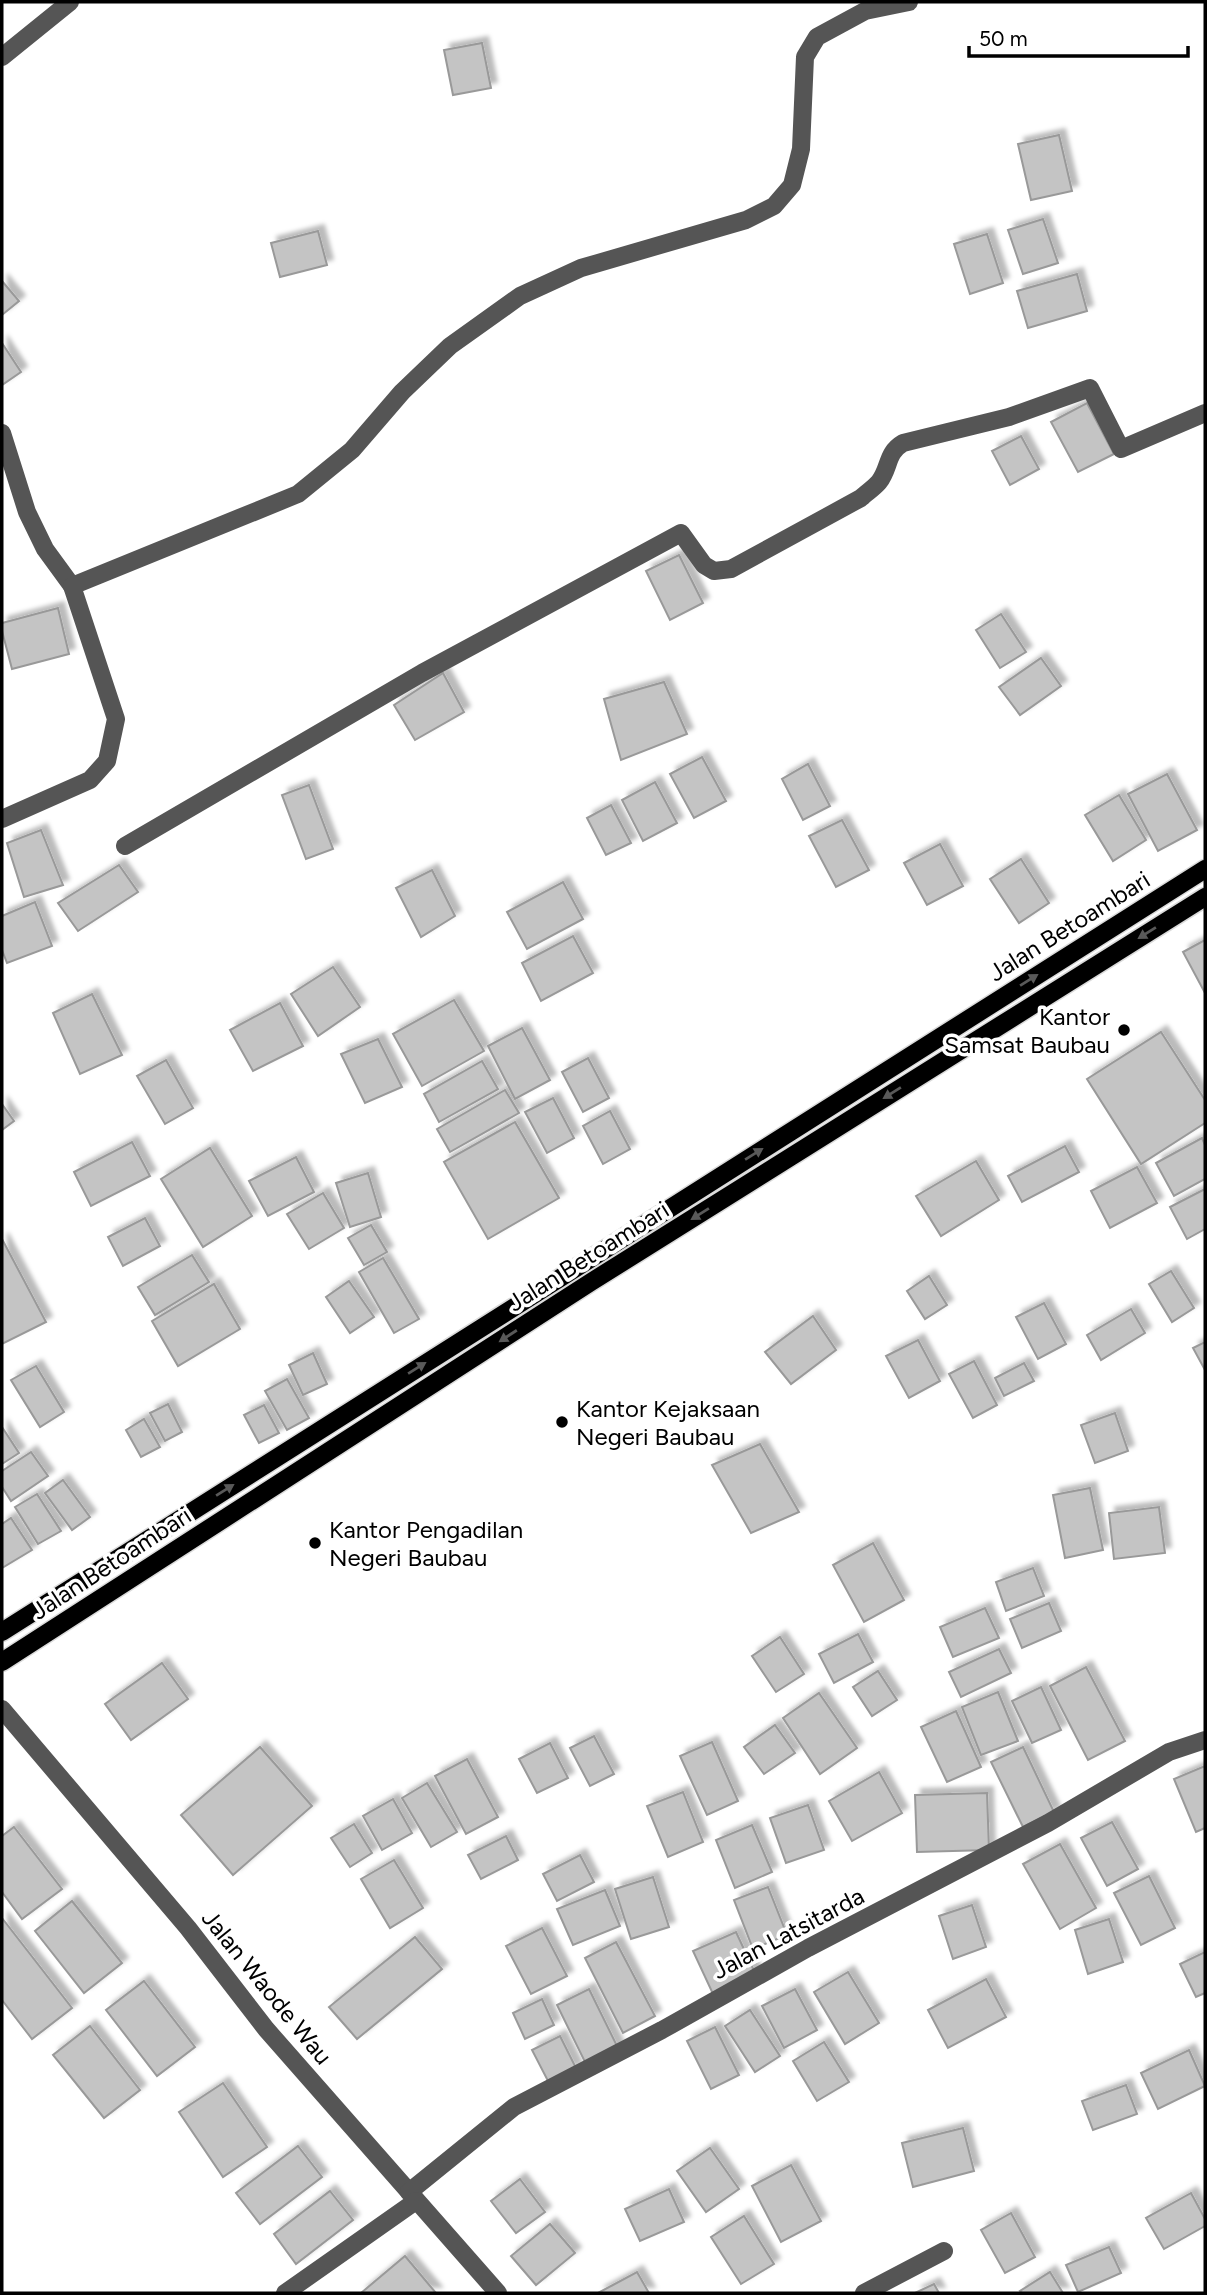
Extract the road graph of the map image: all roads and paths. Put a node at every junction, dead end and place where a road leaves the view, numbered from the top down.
1 (70, 2) edge
2 (909, 2) edge
3 (2, 57) edge
4 (1205, 413) edge
5 (2, 433) edge
6 (72, 586) junction
7 (2, 819) edge
8 (125, 846) dead end
9 (1205, 869) edge
10 (1205, 897) edge
11 (923, 1048) junction
12 (935, 1066) junction
13 (2, 1632) edge
14 (2, 1662) edge
15 (2, 1709) edge
16 (1205, 1740) edge
17 (412, 2197) junction
18 (944, 2251) dead end
19 (285, 2293) edge
20 (498, 2293) edge
21 (864, 2293) edge

1 - 3 street
2 - 6 street
4 - 8 street
5 - 6 street
6 - 7 street
11 -> 9 main road, Jalan Betoambari
10 -> 12 main road, Jalan Betoambari
11 - 12 main road
13 -> 11 main road, Jalan Betoambari
12 -> 14 main road, Jalan Betoambari
15 - 17 street, Jalan Waode Wau
16 - 17 street, Jalan Latsitarda
17 - 19 street, Jalan Latsitarda
17 - 20 street, Jalan Waode Wau
18 - 21 street

